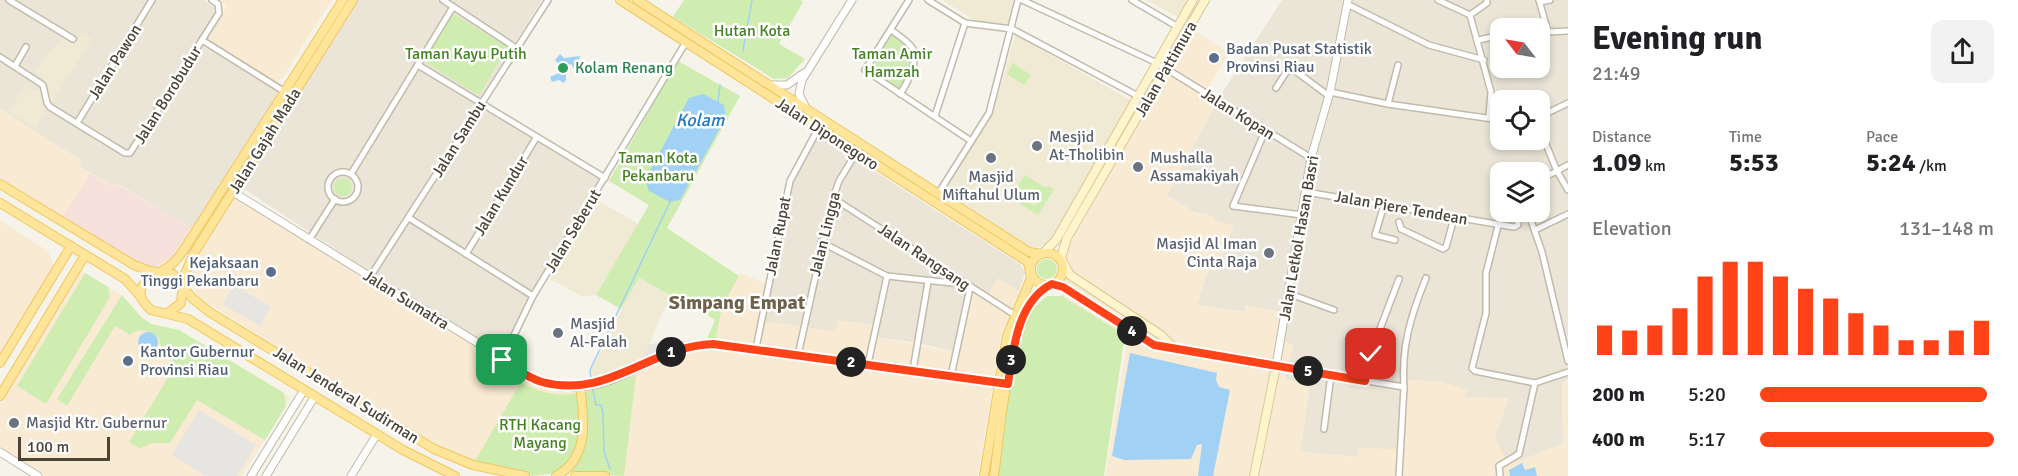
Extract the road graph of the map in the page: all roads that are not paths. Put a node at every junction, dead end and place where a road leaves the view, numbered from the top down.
1 (9, 0) edge
2 (152, 0) edge
3 (343, 0) edge
4 (353, 0) edge
5 (443, 0) edge
6 (548, 0) edge
7 (620, 0) edge
8 (637, 0) edge
9 (852, 0) edge
10 (909, 0) edge
11 (928, 0) edge
12 (1020, 0) edge
13 (1132, 0) edge
14 (1193, 0) edge
15 (1205, 0) edge
16 (1438, 0) edge
17 (1487, 0) edge
18 (1550, 0) edge
19 (1540, 1) edge
20 (215, 2) edge
21 (1347, 2) edge
22 (453, 7) junction
23 (1470, 15) junction
24 (1544, 18) edge
25 (965, 23) junction
26 (1178, 27) junction
27 (1012, 29) junction
28 (891, 30) junction
29 (1568, 31) edge
30 (1550, 32) edge
31 (1490, 37) edge
32 (73, 39) dead end
33 (202, 40) junction
34 (1479, 40) junction
35 (686, 42) junction
36 (26, 47) dead end
37 (516, 48) junction
38 (0, 57) edge
39 (1484, 60) junction
40 (1157, 63) junction
41 (418, 65) junction
42 (1398, 65) dead end
43 (15, 66) junction
44 (808, 69) junction
45 (1166, 69) junction
46 (771, 85) junction
47 (1276, 88) dead end
48 (900, 93) junction
49 (289, 94) junction
50 (1329, 94) junction
51 (1138, 96) junction
52 (1568, 103) edge
53 (481, 104) junction
54 (1388, 104) junction
55 (805, 106) junction
56 (1550, 112) edge
57 (935, 116) junction
58 (1489, 117) joint
59 (76, 123) junction
60 (818, 129) junction
61 (1264, 131) junction
62 (536, 138) junction
63 (971, 141) junction
64 (1548, 150) edge
65 (856, 153) junction
66 (1311, 158) junction
67 (884, 159) junction
68 (247, 161) junction
69 (1568, 165) edge
70 (878, 168) junction
71 (1557, 171) junction
72 (351, 174) junction
73 (1550, 174) edge
74 (605, 178) junction
75 (0, 184) edge
76 (1568, 190) edge
77 (233, 192) junction
78 (1306, 192) junction
79 (938, 194) junction
80 (833, 198) junction
81 (335, 199) junction
82 (0, 203) edge
83 (1384, 205) junction
84 (1568, 214) edge
85 (1302, 215) junction
86 (409, 218) junction
87 (1454, 218) junction
88 (1399, 222) dead end
89 (1517, 222) edge
90 (1532, 222) edge
91 (1498, 226) junction
92 (1535, 230) junction
93 (309, 240) junction
94 (1395, 240) dead end
95 (821, 242) junction
96 (71, 246) junction
97 (466, 254) junction
98 (1042, 254) junction
99 (85, 255) junction
100 (60, 264) junction
101 (1062, 264) junction
102 (1031, 270) junction
103 (159, 272) junction
104 (74, 273) junction
105 (887, 276) junction
106 (370, 277) junction
107 (1426, 278) dead end
108 (1400, 279) dead end
109 (928, 282) junction
110 (183, 284) junction
111 (963, 284) junction
112 (1052, 284) junction
113 (970, 288) junction
114 (1290, 294) junction
115 (533, 296) junction
116 (144, 302) junction
117 (1334, 310) dead end
118 (166, 314) junction
119 (1015, 315) junction
120 (756, 348) junction
121 (1174, 348) junction
122 (798, 355) junction
123 (502, 360) junction
124 (1568, 361) edge
125 (0, 363) edge
126 (868, 364) junction
127 (1276, 366) junction
128 (913, 370) junction
129 (1568, 372) edge
130 (1331, 375) junction
131 (951, 376) junction
132 (1365, 381) junction
133 (1003, 383) junction
134 (1535, 383) junction
135 (580, 387) junction
136 (1404, 387) junction
137 (304, 390) junction
138 (0, 396) edge
139 (315, 396) junction
140 (1324, 429) dead end
141 (377, 434) junction
142 (0, 452) edge
143 (38, 476) edge
144 (251, 476) edge
145 (266, 476) edge
146 (351, 476) edge
147 (455, 476) edge
148 (525, 476) edge
149 (556, 476) edge
150 (575, 476) edge
151 (582, 476) edge
152 (605, 476) edge
153 (984, 476) edge
154 (994, 476) edge
155 (1254, 476) edge
156 (1399, 476) edge
157 (1500, 476) edge

1 - 32 street
2 - 59 street, Jalan Pawon
3 - 49 main road, Jalan Gajah Mada
4 - 49 main road, Jalan Gajah Mada
5 - 22 street
6 - 37 street, Jalan Sambu
7 - 35 main road, Jalan Diponegoro
8 - 46 main road, Jalan Diponegoro
9 - 44 street
10 - 28 street
11 - 25 street
12 - 27 street
12 - 40 street, Jalan Kopan
13 - 26 street
14 - 26 main road, Jalan Pattimura
15 - 45 main road, Jalan Pattimura
16 - 23 street
17 - 23 street
18 - 19 street
19 - 24 street
20 - 33 street, Jalan Borobudur
21 - 39 street
21 - 50 street, Jalan Letkol Hasan Basri
22 - 37 street
22 - 41 street
23 - 34 street
25 - 27 street
25 - 57 street
26 - 40 main road, Jalan Pattimura
27 - 51 street
27 - 63 street
28 - 48 street
28 - 48 street
29 - 30 street
31 - 34 street
33 - 49 street, Jalan Borobudur
33 - 59 street, Jalan Borobudur
34 - 39 street
35 - 60 main road, Jalan Diponegoro
35 - 74 street, Jalan Seberut
36 - 43 street
37 - 53 street, Jalan Sambu
38 - 43 street
39 - 58 street
40 - 45 street, Jalan Kopan
40 - 51 main road, Jalan Pattimura
41 - 53 street
41 - 72 street
42 - 54 street
43 - 59 street
44 - 46 street
44 - 55 street
45 - 61 street, Jalan Kopan
45 - 101 main road, Jalan Pattimura
46 - 55 main road, Jalan Diponegoro
47 - 50 street
48 - 57 street
49 - 68 main road, Jalan Gajah Mada
50 - 54 street
50 - 66 street, Jalan Letkol Hasan Basri
51 - 98 main road, Jalan Pattimura
52 - 56 street
53 - 62 street
53 - 86 street, Jalan Sambu
54 - 58 street
55 - 67 main road, Jalan Diponegoro
57 - 63 street
60 - 65 main road, Jalan Diponegoro
60 - 120 street, Jalan Rupat
61 - 66 street, Jalan Kopan
61 - 85 street
62 - 74 street
62 - 97 street, Jalan Kundur
63 - 79 street
64 - 71 street
65 - 70 main road, Jalan Diponegoro
65 - 80 street, Jalan Lingga
66 - 78 street, Jalan Letkol Hasan Basri
67 - 70 main road
67 - 79 main road, Jalan Diponegoro
68 - 77 main road, Jalan Gajah Mada
68 - 103 main road, Jalan Gajah Mada
69 - 71 street
70 - 102 main road, Jalan Diponegoro
71 - 73 street
71 - 76 street
72 - 81 street
72 - 81 street
74 - 115 street, Jalan Seberut
75 - 103 main road
77 - 93 street, Jalan Sumatra
77 - 110 main road, Jalan Gajah Mada
78 - 83 street, Jalan Piere Tendean
78 - 85 street, Jalan Letkol Hasan Basri
79 - 98 main road, Jalan Diponegoro
80 - 95 street, Jalan Lingga
80 - 111 street, Jalan Rangsang
81 - 93 street
82 - 96 main road
83 - 87 street, Jalan Piere Tendean
83 - 94 street
84 - 92 street
85 - 114 street, Jalan Letkol Hasan Basri
86 - 97 street
86 - 106 street, Jalan Sambu
87 - 88 street
87 - 91 street, Jalan Piere Tendean
89 - 91 street
90 - 92 street
91 - 134 street
92 - 124 street
93 - 106 street, Jalan Sumatra
95 - 105 street
95 - 122 street, Jalan Lingga
96 - 99 main road
96 - 100 main road
97 - 115 street
98 - 101 main road
98 - 102 main road
99 - 104 main road
99 - 116 main road
100 - 104 main road
100 - 125 main road
101 - 112 main road
101 - 121 main road
102 - 112 main road
102 - 119 main road
103 - 110 main road
103 - 116 main road
104 - 138 main road
105 - 109 street
105 - 126 street
106 - 123 street, Jalan Sumatra
107 - 136 street
108 - 132 street
109 - 111 street
109 - 128 street
110 - 118 main road
110 - 148 main road, Jalan Jenderal Sudirman
111 - 113 street, Jalan Rangsang
112 - 121 main road
112 - 133 main road
113 - 119 street, Jalan Rangsang
113 - 131 street
114 - 117 street
114 - 127 street, Jalan Letkol Hasan Basri
115 - 123 street, Jalan Seberut
116 - 118 main road
118 - 137 main road, Jalan Jenderal Sudirman
119 - 133 main road
120 - 122 street, Jalan Sumatra
120 - 135 street, Jalan Sumatra
121 - 127 main road
122 - 126 street, Jalan Sumatra
123 - 135 street, Jalan Sumatra
126 - 128 street, Jalan Sumatra
127 - 130 street
127 - 155 main road, Jalan Letkol Hasan Basri
128 - 131 street, Jalan Sumatra
129 - 134 street
130 - 132 street
130 - 140 street
131 - 133 street, Jalan Sumatra
132 - 136 street
133 - 153 main road
133 - 154 main road
134 - 157 street
135 - 149 main road
136 - 156 street
137 - 139 main road, Jalan Jenderal Sudirman
137 - 144 street
139 - 141 main road, Jalan Jenderal Sudirman
139 - 145 street
141 - 146 street
141 - 147 main road, Jalan Jenderal Sudirman
142 - 143 street
150 - 151 main road
151 - 152 main road

